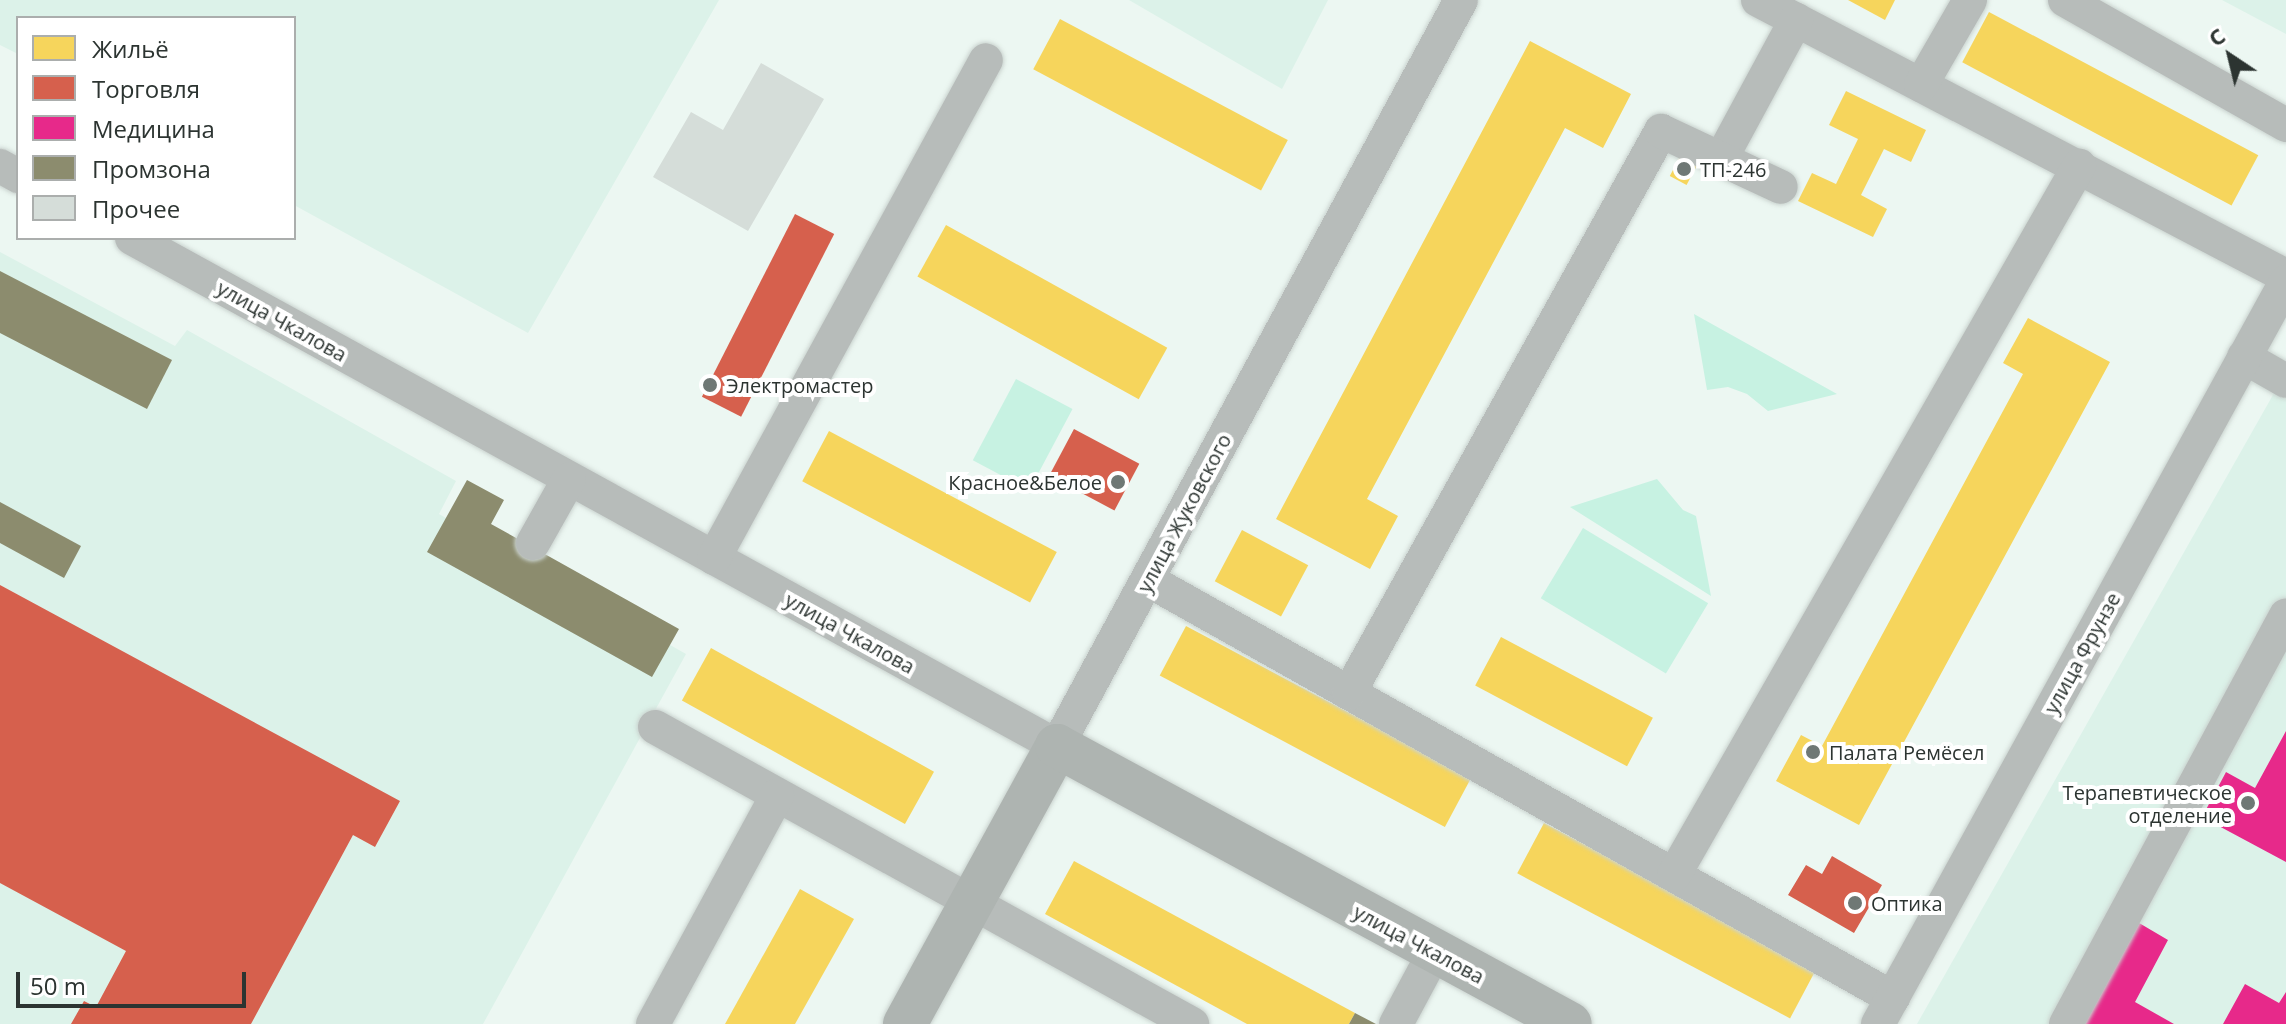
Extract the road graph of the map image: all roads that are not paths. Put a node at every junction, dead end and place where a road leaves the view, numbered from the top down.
1 (1461, 0) edge
2 (1758, 0) edge
3 (1970, 0) edge
4 (2065, 0) edge
5 (1796, 20) junction
6 (986, 60) dead end
7 (1921, 85) junction
8 (2286, 125) edge
9 (1722, 157) junction
10 (2079, 166) junction
11 (1781, 187) dead end
12 (136, 240) edge
13 (2286, 279) edge
14 (2244, 357) junction
15 (2286, 381) edge
16 (569, 479) junction
17 (533, 543) dead end
18 (714, 558) junction
19 (1148, 580) junction
20 (2286, 616) edge
21 (1349, 693) junction
22 (655, 727) dead end
23 (1057, 746) junction
24 (777, 796) junction
25 (1674, 875) junction
26 (971, 902) junction
27 (1434, 953) junction
28 (1885, 1011) edge
29 (653, 1024) edge
30 (905, 1024) edge
31 (1192, 1024) edge
32 (1396, 1024) edge
33 (1570, 1024) edge
34 (2066, 1024) edge

1 - 19 street, улица Жуковского
2 - 5 street
3 - 7 street
4 - 8 street
5 - 7 street
5 - 9 street
6 - 18 street
7 - 10 street
9 - 11 street
9 - 21 street
10 - 13 street
10 - 25 street
12 - 16 street, улица Чкалова
13 - 14 street, улица Фрунзе
14 - 15 street
14 - 28 street, улица Фрунзе
16 - 17 street
16 - 18 street, улица Чкалова
18 - 23 street, улица Чкалова
19 - 21 street
19 - 23 street, улица Жуковского
20 - 34 street
21 - 25 street
22 - 24 street
23 - 26 main road, улица Жуковского
23 - 27 main road, улица Чкалова
24 - 26 street
24 - 29 street
25 - 28 street
26 - 30 main road, улица Жуковского
26 - 31 street
27 - 32 street
27 - 33 main road, улица Чкалова

